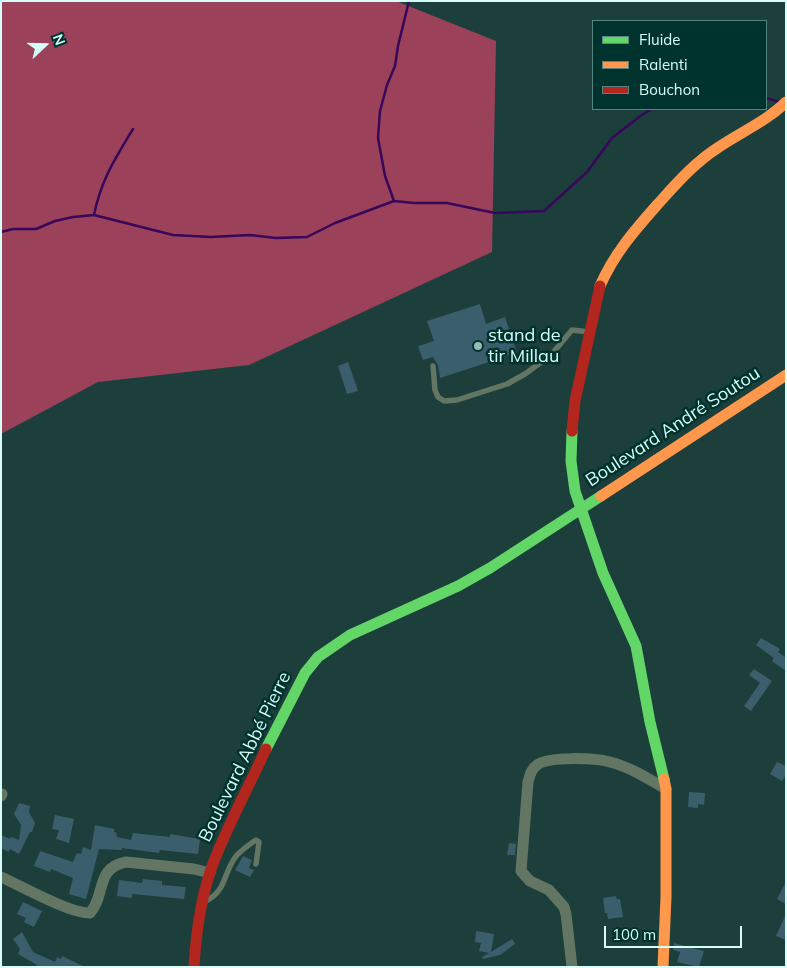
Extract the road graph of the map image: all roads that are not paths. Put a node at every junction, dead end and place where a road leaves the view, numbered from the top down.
1 (786, 102) edge
2 (589, 332) junction
3 (433, 366) dead end
4 (786, 375) edge
5 (580, 508) junction
6 (666, 789) junction
7 (256, 864) dead end
8 (210, 873) junction
9 (1, 877) edge
10 (202, 902) junction
11 (194, 967) edge
12 (572, 967) edge
13 (663, 967) edge

1 - 2 street
2 - 3 lane
2 - 5 street
4 - 5 street, Boulevard André Soutou
5 - 6 street
5 - 8 street, Boulevard Abbé Pierre
6 - 12 street
6 - 13 street
7 - 10 lane
8 - 9 street
8 - 10 street, Boulevard Abbé Pierre
10 - 11 street, Boulevard Abbé Pierre

